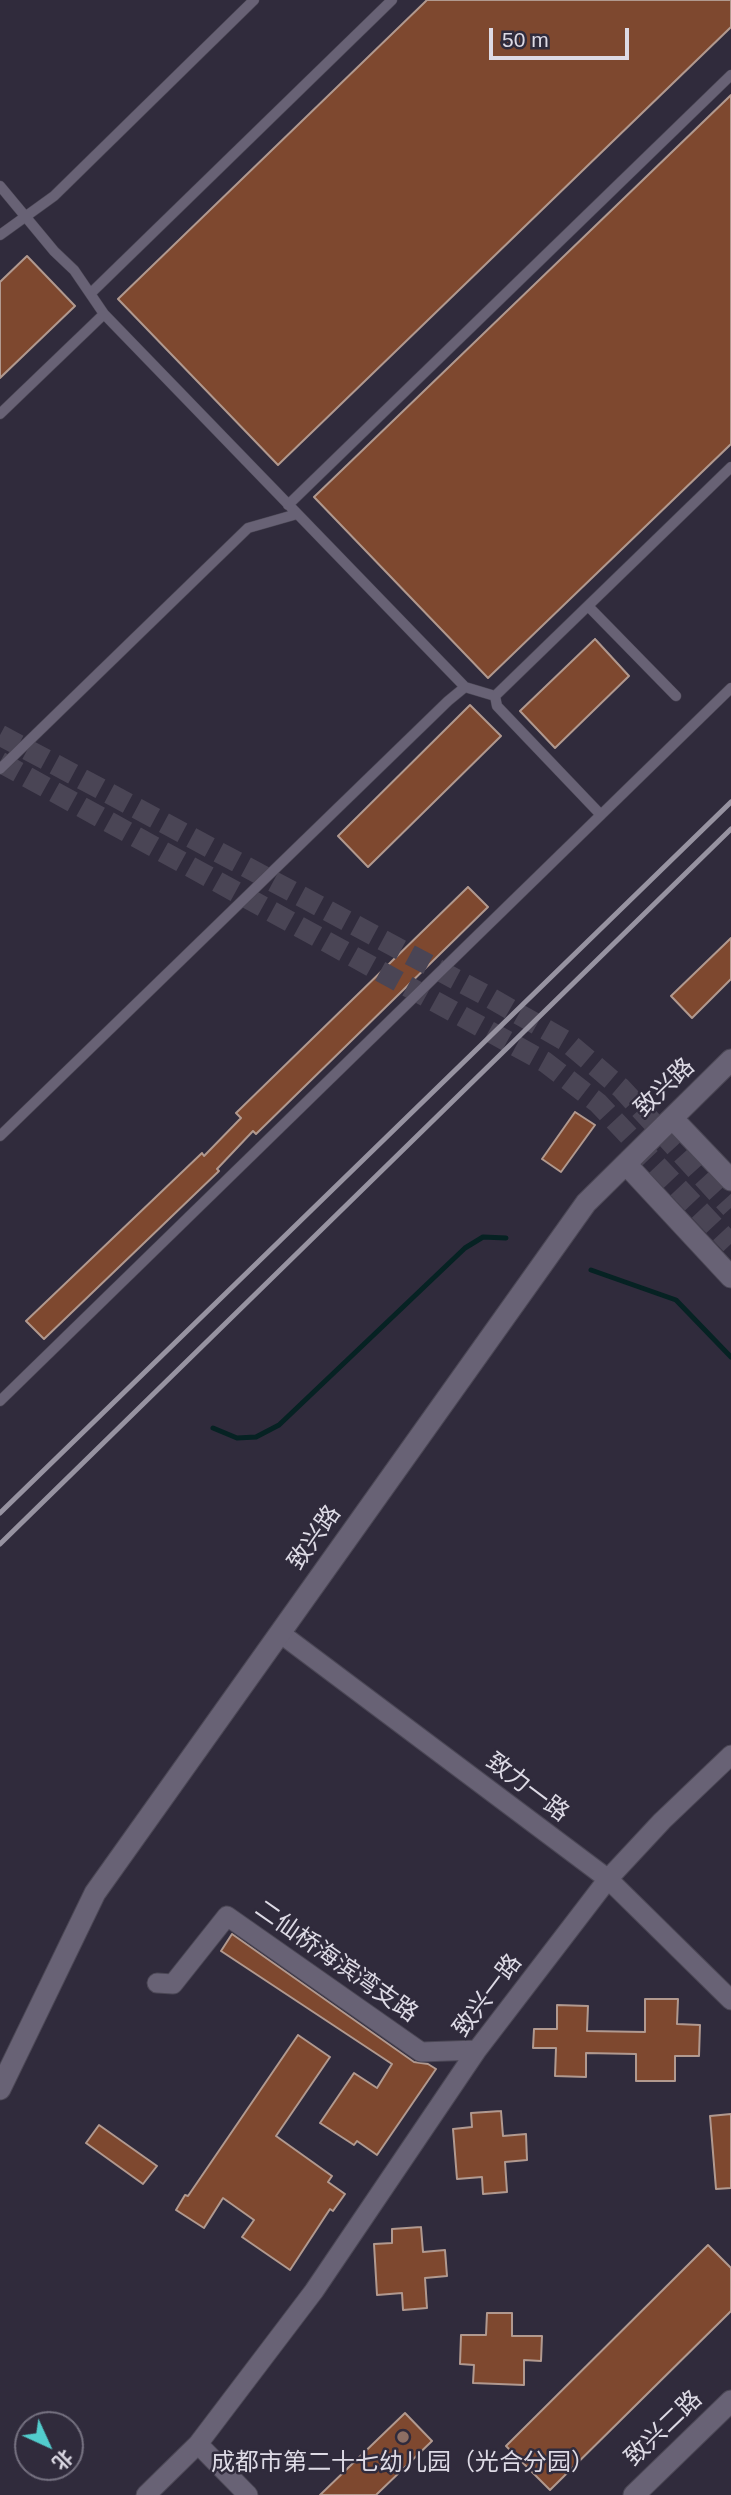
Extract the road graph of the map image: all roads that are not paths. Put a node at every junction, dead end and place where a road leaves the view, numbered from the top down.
1 (254, 0) edge
2 (392, 0) edge
3 (731, 75) edge
4 (0, 186) edge
5 (27, 216) junction
6 (0, 235) edge
7 (90, 293) junction
8 (104, 314) junction
9 (0, 414) edge
10 (731, 467) edge
11 (288, 505) junction
12 (297, 514) junction
13 (588, 606) junction
14 (465, 687) junction
15 (731, 688) edge
16 (495, 696) junction
17 (676, 696) dead end
18 (0, 769) edge
19 (601, 815) junction
20 (731, 1060) edge
21 (672, 1118) junction
22 (0, 1136) edge
23 (626, 1164) junction
24 (731, 1180) edge
25 (731, 1276) edge
26 (0, 1401) edge
27 (280, 1633) junction
28 (731, 1755) edge
29 (608, 1879) junction
30 (157, 1983) dead end
31 (731, 2000) edge
32 (477, 2050) junction
33 (0, 2089) edge
34 (731, 2401) edge
35 (198, 2444) junction
36 (146, 2495) edge
37 (248, 2495) edge
38 (634, 2495) edge

1 - 5 lane
2 - 7 lane
3 - 11 lane
4 - 5 lane
5 - 6 lane
5 - 7 lane
7 - 8 lane
8 - 9 lane
8 - 11 lane
10 - 13 lane
11 - 12 lane
12 - 14 lane
12 - 18 lane
13 - 16 lane
13 - 17 lane
14 - 16 lane
14 - 22 lane
15 - 19 lane
16 - 19 lane
19 - 26 lane
20 - 21 street, 致兴路
21 - 23 street, 致兴路
21 - 24 street
23 - 25 street
23 - 27 street, 致兴路
27 - 29 street, 致力一路
27 - 33 street, 致兴路
28 - 29 street, 致兴一路
29 - 31 street, 致力一路
29 - 32 street, 致兴一路
30 - 32 street, 二仙桥海滨湾支路
32 - 35 street, 致兴一路
34 - 38 street, 致兴二路
35 - 36 street, 致兴一路
35 - 37 street

